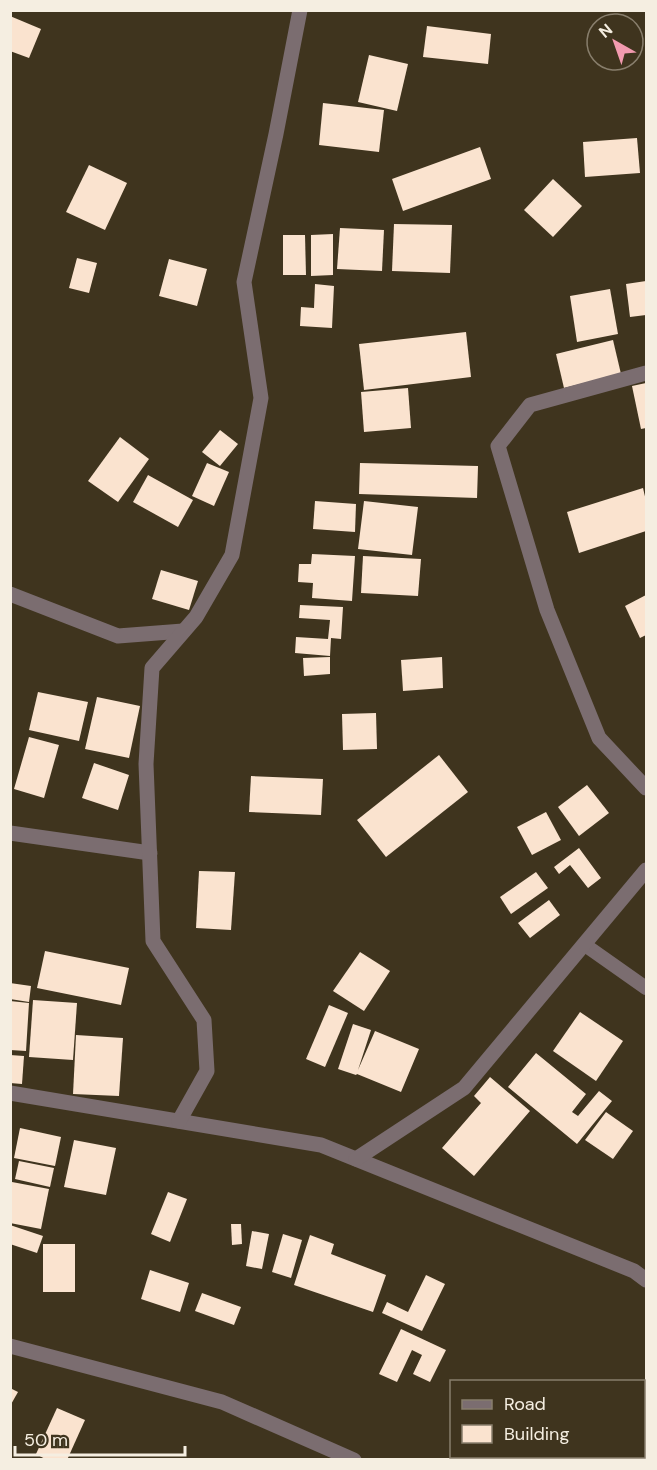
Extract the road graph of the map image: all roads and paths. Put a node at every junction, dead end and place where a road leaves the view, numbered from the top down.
1 (300, 10) edge
2 (646, 373) edge
3 (10, 594) edge
4 (183, 631) junction
5 (646, 788) edge
6 (10, 832) edge
7 (150, 854) junction
8 (646, 870) edge
9 (585, 945) junction
10 (646, 988) edge
11 (10, 1093) edge
12 (179, 1121) junction
13 (356, 1158) junction
14 (646, 1280) edge
15 (10, 1346) edge
16 (354, 1460) edge

1 - 4 street
2 - 5 street
3 - 4 street
4 - 7 street
6 - 7 street
7 - 12 street
8 - 9 street
9 - 10 lane
9 - 13 street
11 - 12 street
12 - 13 street
13 - 14 street
15 - 16 street

